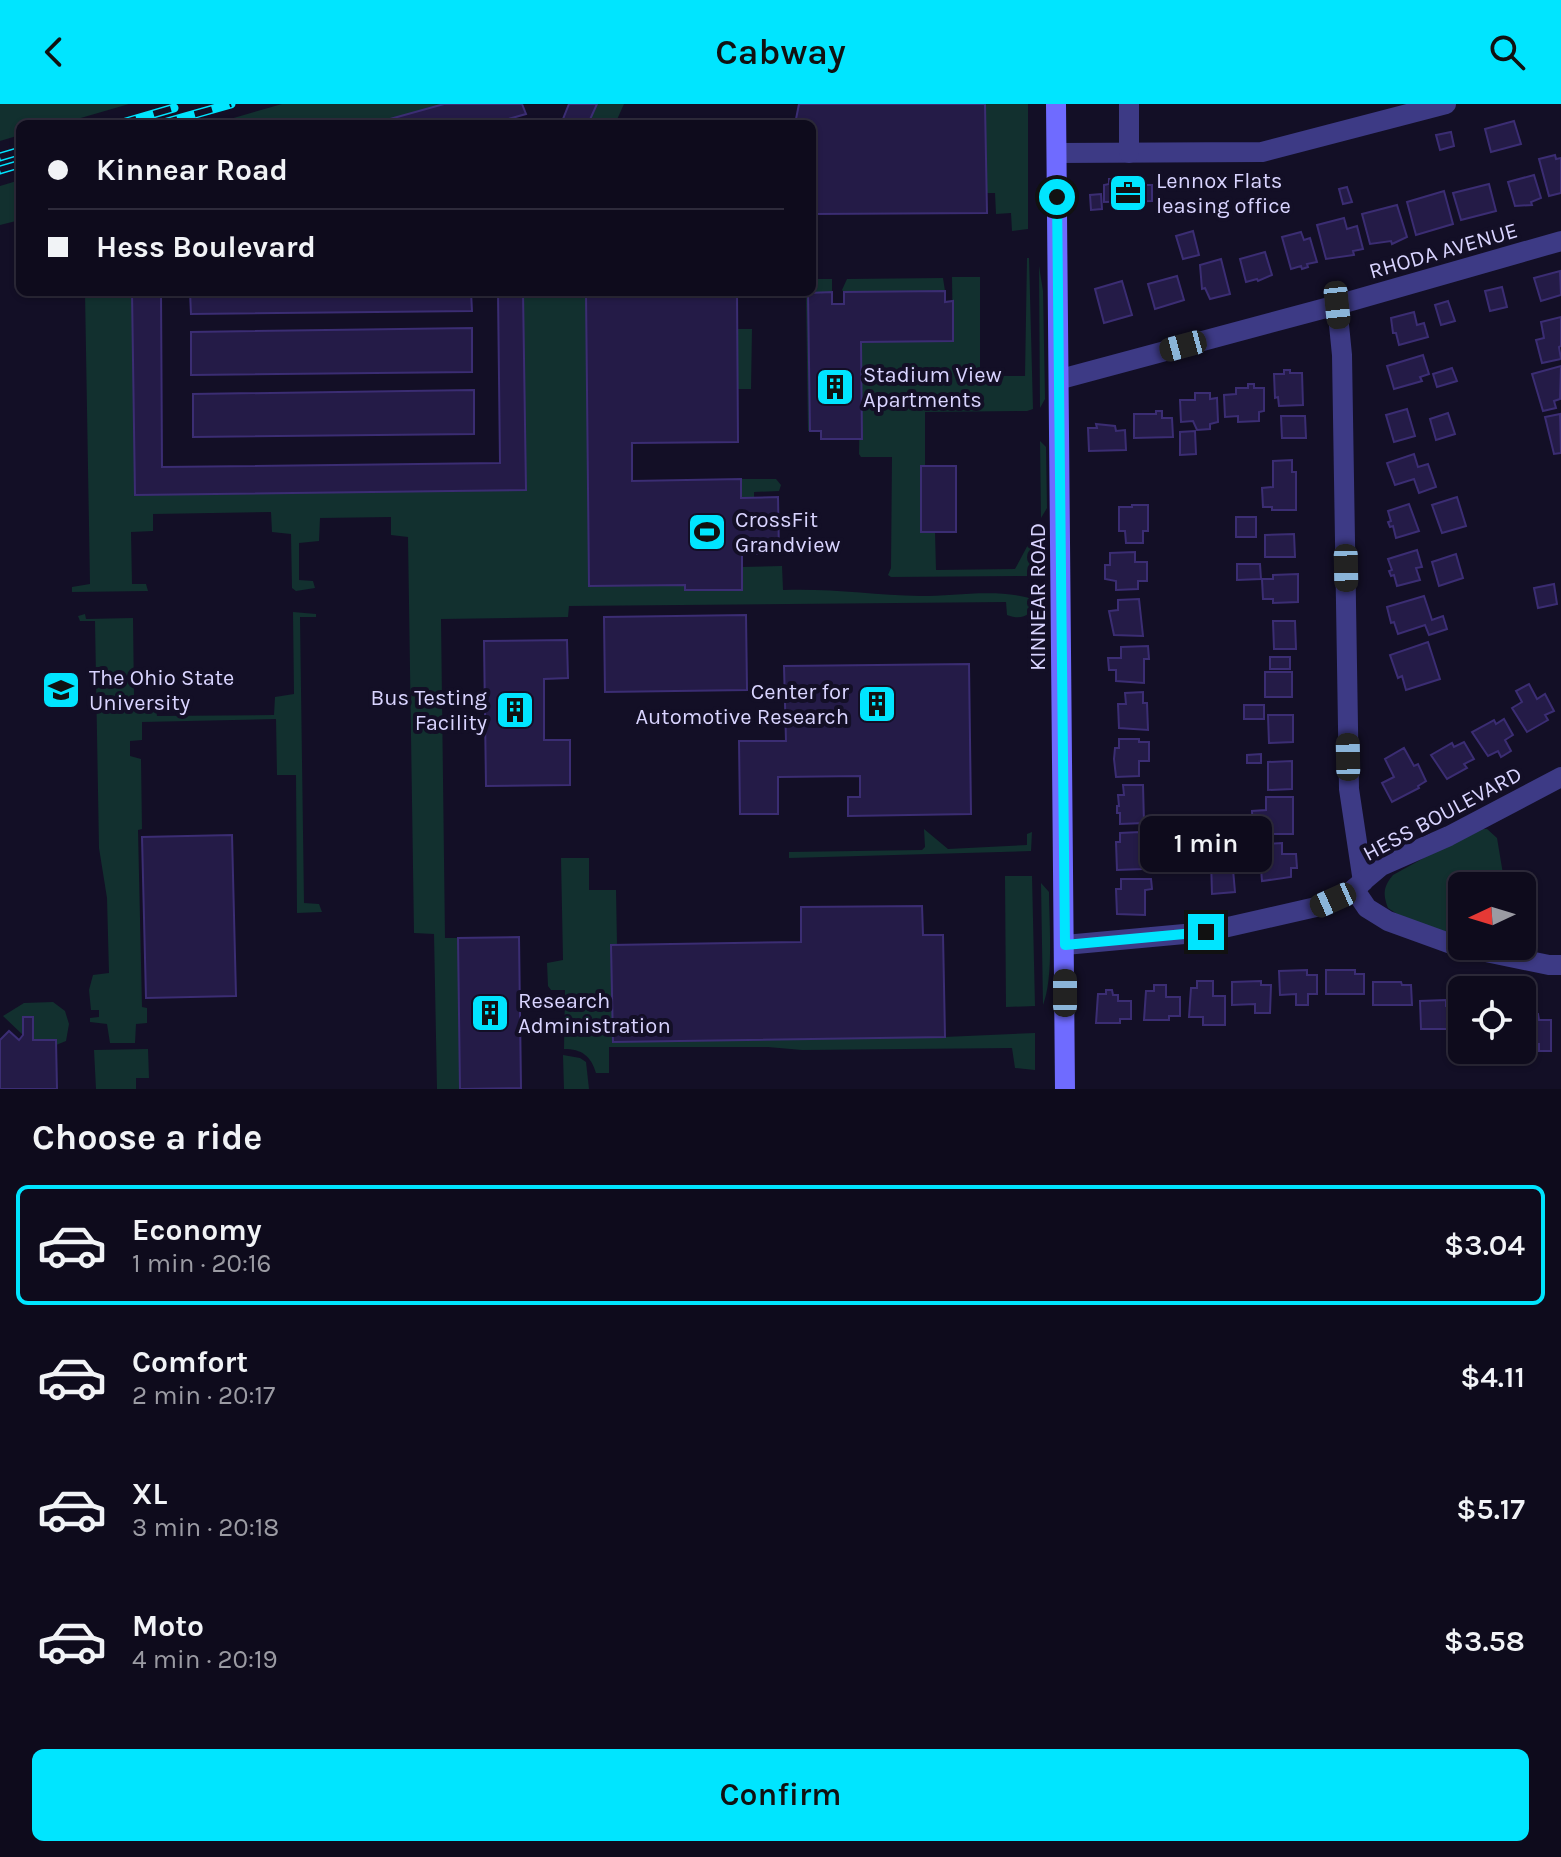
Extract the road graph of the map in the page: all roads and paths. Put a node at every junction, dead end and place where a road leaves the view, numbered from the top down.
1 (1056, 104) edge
2 (1129, 104) edge
3 (1446, 104) edge
4 (1057, 153) junction
5 (1129, 153) junction
6 (1561, 241) edge
7 (1337, 305) junction
8 (1061, 379) junction
9 (1561, 777) edge
10 (1359, 885) junction
11 (1065, 945) junction
12 (1561, 965) edge
13 (1065, 1089) edge

1 - 4 street, KINNEAR ROAD
2 - 5 street
3 - 5 street
4 - 5 street
4 - 8 street, KINNEAR ROAD
6 - 7 street, RHODA AVENUE
7 - 8 street, RHODA AVENUE
7 - 10 street
8 - 11 street, KINNEAR ROAD
9 - 10 street, HESS BOULEVARD
10 - 11 street, HESS BOULEVARD
10 - 12 street
11 - 13 street, KINNEAR ROAD

